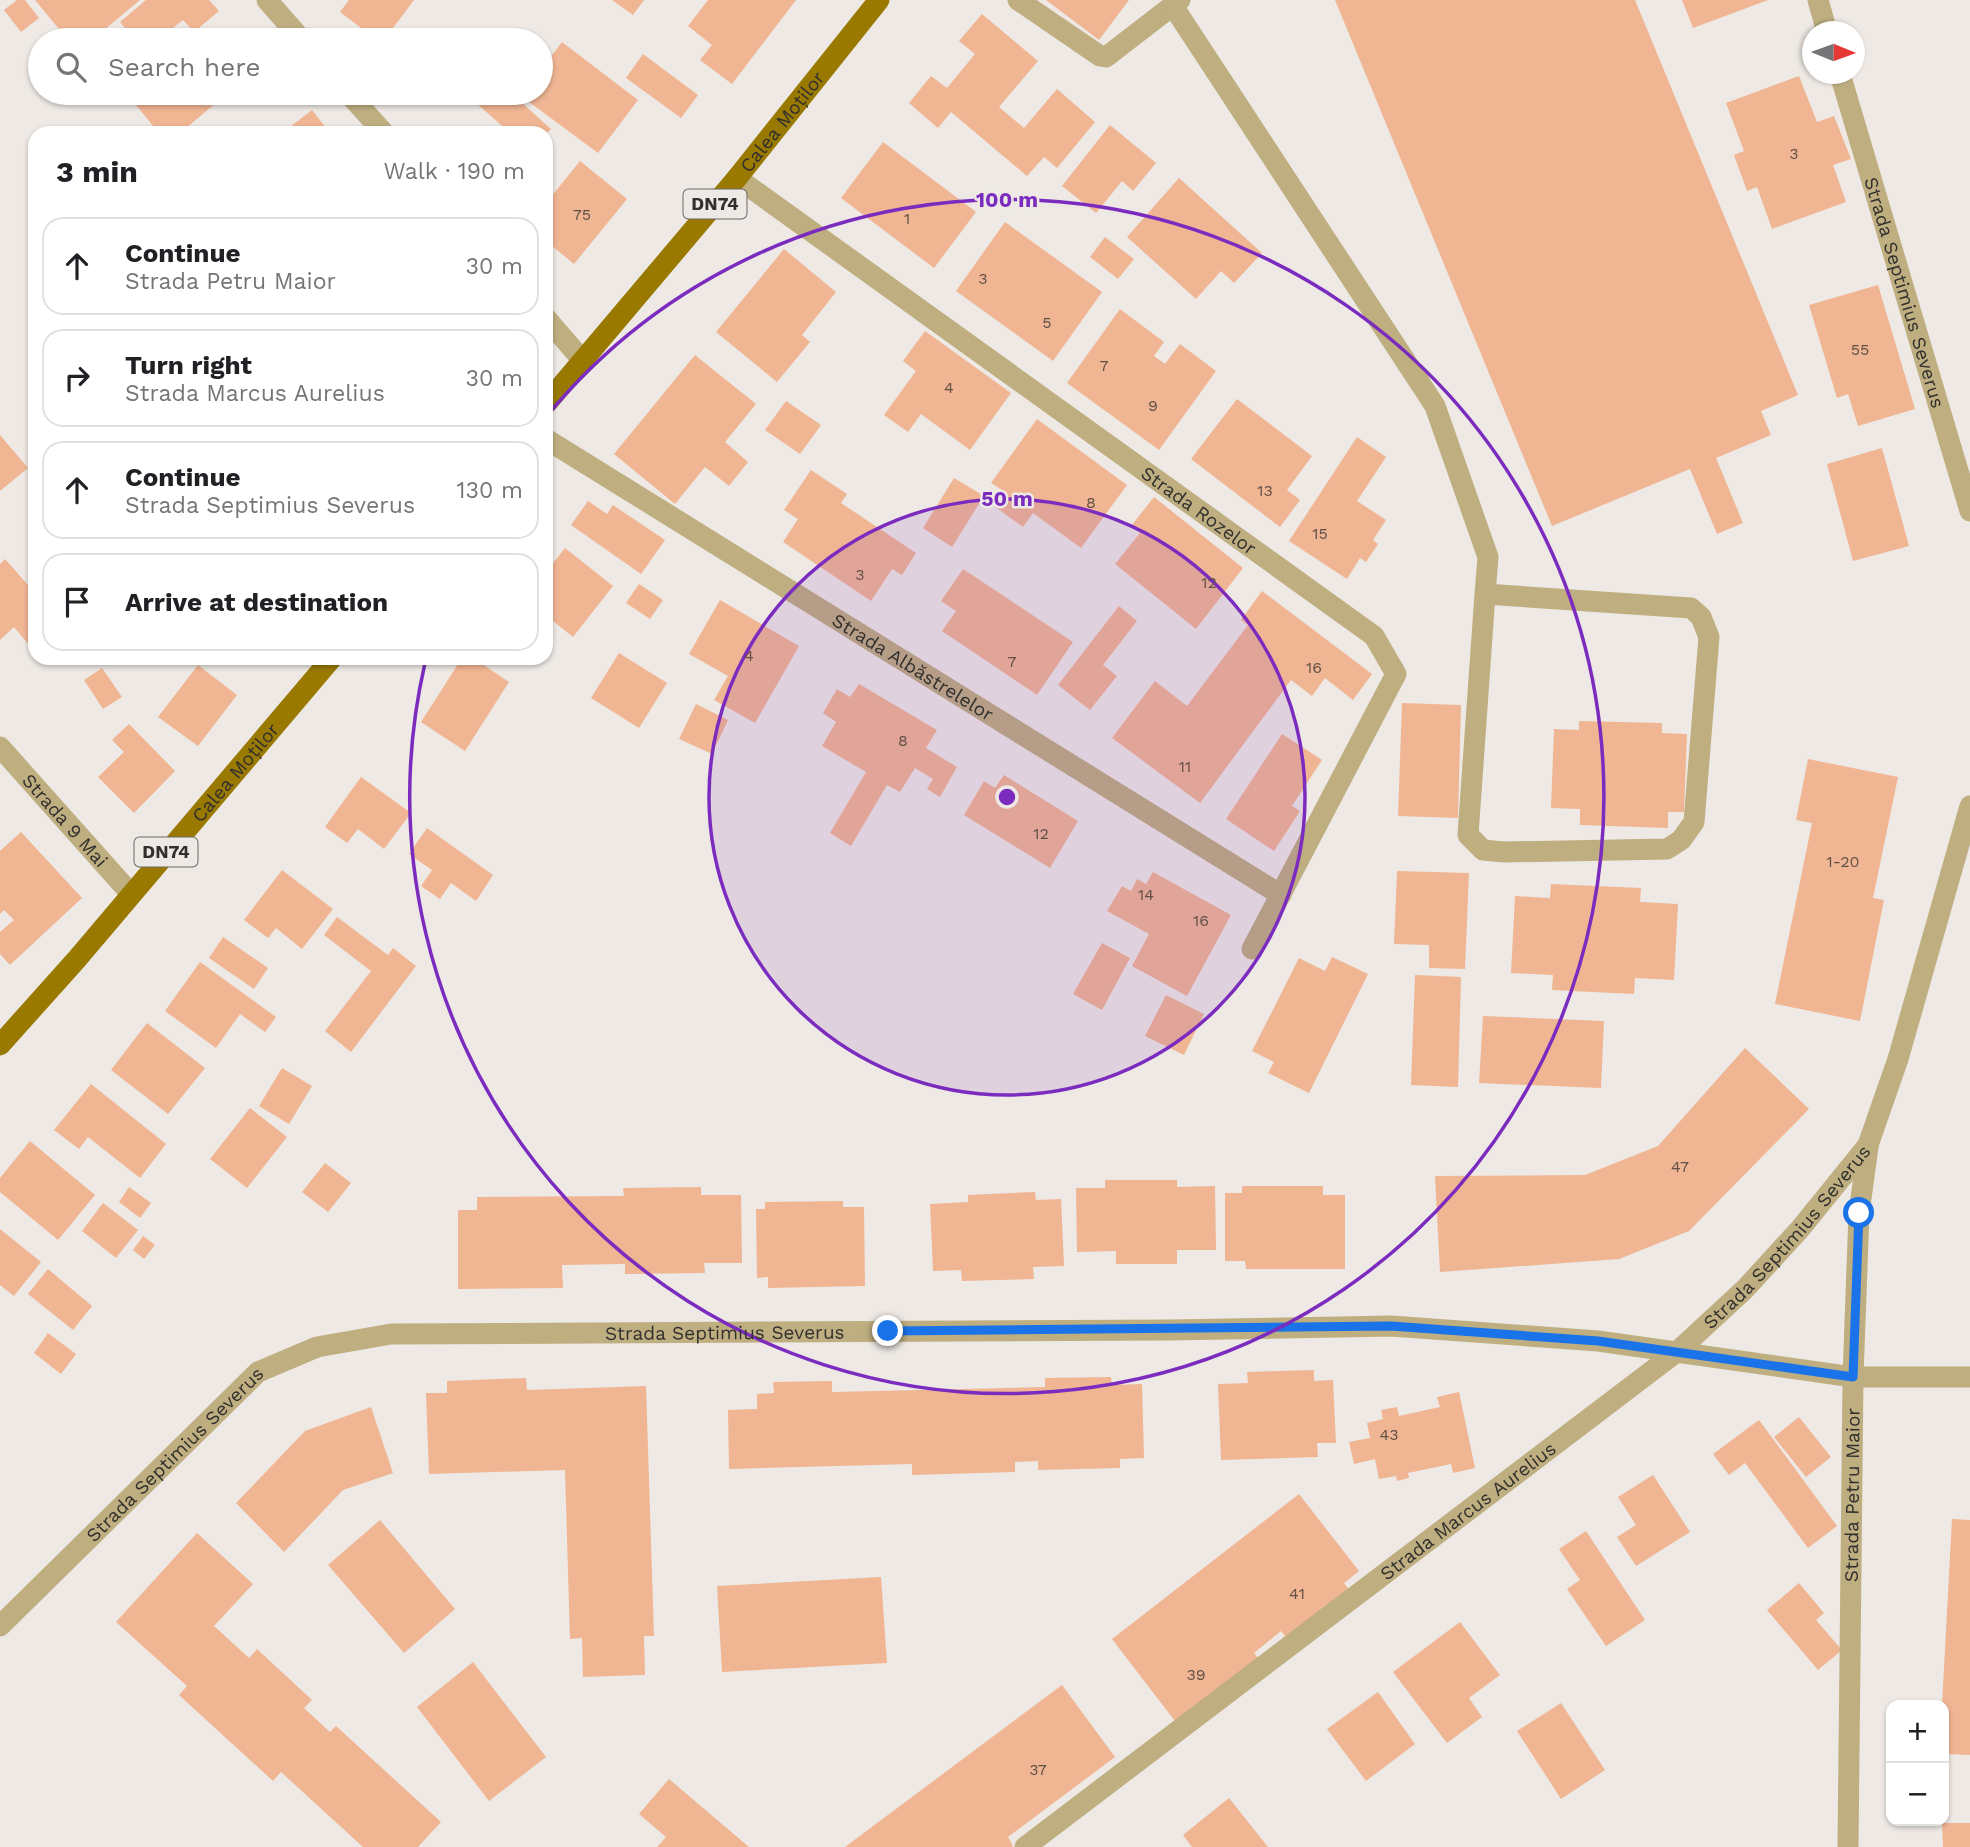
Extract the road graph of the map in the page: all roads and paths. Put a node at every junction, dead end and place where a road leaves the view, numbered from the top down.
1 (267, 0) edge
2 (879, 0) edge
3 (1018, 0) edge
4 (1818, 0) edge
5 (1177, 3) edge
6 (1824, 21) edge
7 (292, 28) edge
8 (1843, 84) edge
9 (359, 105) edge
10 (378, 126) edge
11 (737, 177) junction
12 (553, 326) edge
13 (583, 360) junction
14 (553, 396) edge
15 (553, 443) edge
16 (1970, 511) edge
17 (1485, 594) junction
18 (326, 665) edge
19 (0, 747) edge
20 (1970, 806) edge
21 (131, 894) junction
22 (1281, 895) junction
23 (1252, 949) dead end
24 (0, 1045) edge
25 (1868, 1144) junction
26 (1678, 1351) junction
27 (1853, 1377) junction
28 (1970, 1377) edge
29 (0, 1626) edge
30 (1025, 1847) edge
31 (1848, 1847) edge

1 - 7 street
2 - 11 main road, Calea Moților / DN74
3 - 5 street
4 - 6 street
5 - 17 street
8 - 16 street, Strada Septimius Severus
9 - 10 street
11 - 13 main road, Calea Moților / DN74
11 - 22 street, Strada Rozelor
12 - 13 street
13 - 14 main road, Calea Moților / DN74
15 - 22 street, Strada Albăstrelelor
17 - 17 street
18 - 21 main road, Calea Moților / DN74
19 - 21 street, Strada 9 Mai
20 - 25 street, Strada Septimius Severus
21 - 24 main road, Calea Moților / DN74
22 - 23 street, Strada Rozelor
25 - 26 street, Strada Septimius Severus
25 - 27 street, Strada Petru Maior
26 - 27 street
26 - 29 street, Strada Septimius Severus
26 - 30 street, Strada Marcus Aurelius
27 - 28 street
27 - 31 street, Strada Petru Maior

